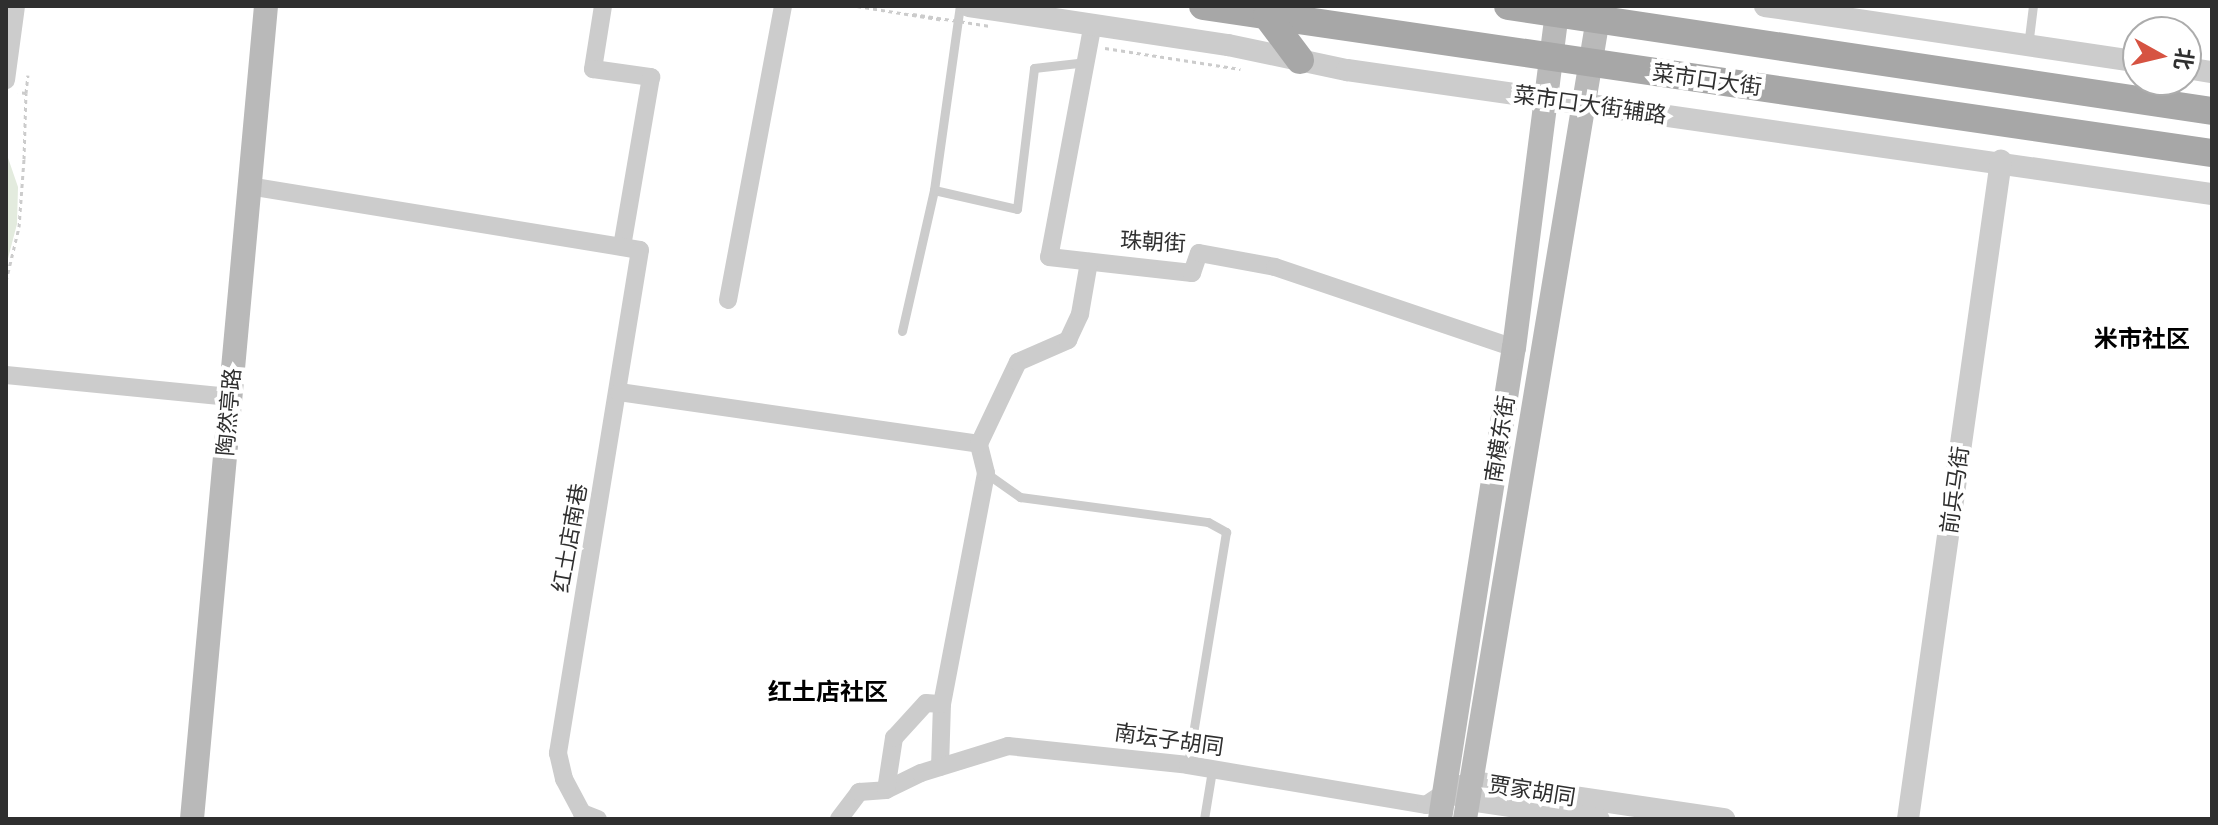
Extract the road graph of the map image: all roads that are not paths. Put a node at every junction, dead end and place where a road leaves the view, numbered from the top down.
1 (16, 6) edge
2 (266, 6) edge
3 (603, 6) edge
4 (783, 6) edge
5 (960, 6) edge
6 (969, 6) edge
7 (1203, 6) edge
8 (1508, 6) edge
9 (1765, 6) edge
10 (2033, 6) edge
11 (1558, 9) edge
12 (1599, 12) edge
13 (1267, 16) junction
14 (1093, 23) junction
15 (2029, 38) dead end
16 (1552, 58) junction
17 (1300, 60) junction
18 (2122, 60) edge
19 (1089, 62) junction
20 (1588, 63) junction
21 (6, 80) edge
22 (1546, 99) junction
23 (1580, 103) junction
24 (2212, 111) edge
25 (2212, 153) edge
26 (2008, 162) junction
27 (249, 186) junction
28 (934, 190) junction
29 (2212, 194) edge
30 (631, 249) junction
31 (1089, 262) junction
32 (728, 300) dead end
33 (902, 331) dead end
34 (1514, 348) junction
35 (6, 375) edge
36 (619, 392) junction
37 (230, 397) junction
38 (979, 444) junction
39 (986, 473) junction
40 (942, 704) junction
41 (1188, 765) junction
42 (940, 767) junction
43 (1212, 770) junction
44 (886, 790) junction
45 (1464, 798) edge
46 (192, 819) edge
47 (598, 819) edge
48 (839, 819) edge
49 (1204, 819) edge
50 (1440, 819) edge
51 (1599, 819) edge
52 (1724, 819) edge
53 (1908, 819) edge
54 (1923, 819) edge

1 - 21 street
2 - 27 main road, 陶然亭路
3 - 30 street, 红土店南巷
4 - 32 street
5 - 28 lane
6 - 14 street, 菜市口大街辅路
7 - 13 main road, 菜市口大街
8 - 11 main road, 菜市口大街
9 - 18 street
10 - 15 lane
11 - 12 main road, 菜市口大街
11 - 16 main road, 南横东街
12 - 20 main road, 南横东街
12 - 24 main road, 菜市口大街
13 - 16 main road, 菜市口大街
13 - 17 main road
14 - 17 street, 菜市口大街辅路
14 - 19 street, 珠朝街
16 - 20 main road, 菜市口大街
16 - 22 main road, 南横东街
17 - 22 street, 菜市口大街辅路
19 - 28 lane
19 - 31 street, 珠朝街
20 - 23 main road, 南横东街
20 - 25 main road, 菜市口大街
22 - 23 street, 菜市口大街辅路
22 - 34 main road, 南横东街
23 - 26 street, 菜市口大街辅路
23 - 45 main road, 南横东街
26 - 29 street, 菜市口大街辅路
26 - 53 street, 前兵马街
26 - 54 street, 前兵马街
27 - 30 street
27 - 37 main road, 陶然亭路
28 - 33 lane
30 - 36 street, 红土店南巷
31 - 34 street, 珠朝街
31 - 38 street
34 - 45 main road, 南横东街
35 - 37 street
36 - 38 street
36 - 47 street, 红土店南巷
37 - 46 main road, 陶然亭路
38 - 39 street
39 - 40 street
39 - 41 lane
40 - 42 street
40 - 44 street
41 - 42 street, 南坛子胡同
41 - 43 street, 南坛子胡同
42 - 44 street, 南坛子胡同
43 - 45 street, 南坛子胡同
43 - 49 lane
44 - 48 street, 南坛子胡同
45 - 50 main road, 南横东街
45 - 51 street, 贾家胡同
45 - 52 street, 贾家胡同

